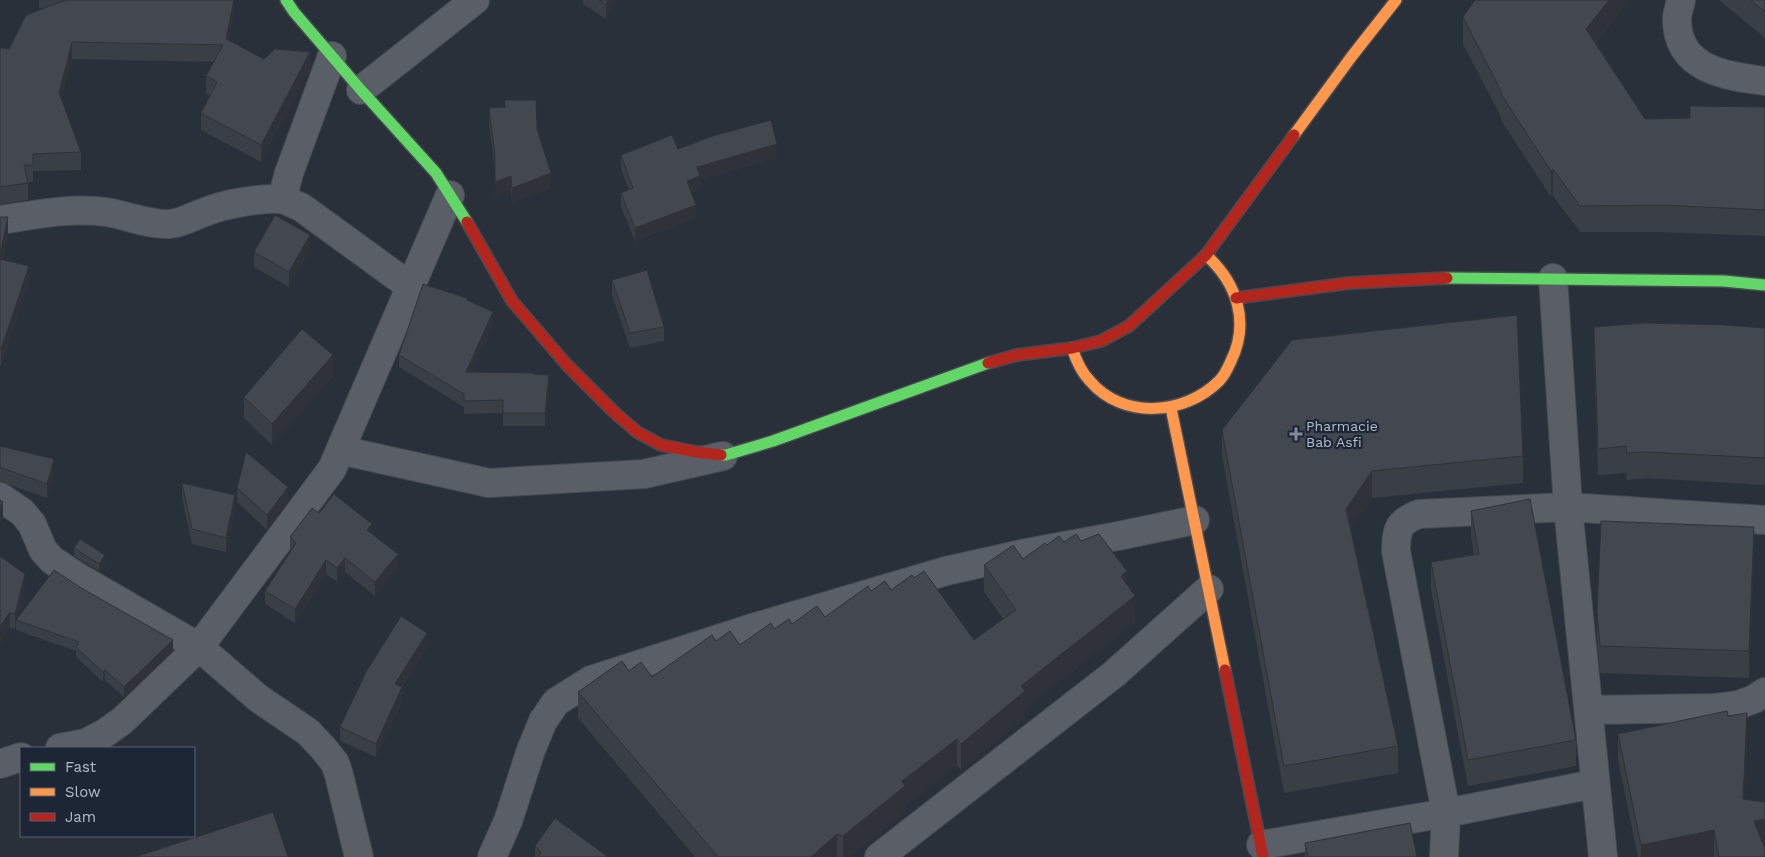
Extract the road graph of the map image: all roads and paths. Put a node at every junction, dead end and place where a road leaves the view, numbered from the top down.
1 (286, 0) edge
2 (476, 0) edge
3 (1396, 0) edge
4 (1681, 0) edge
5 (332, 56) junction
6 (1765, 81) edge
7 (361, 90) junction
8 (450, 195) junction
9 (282, 200) junction
10 (0, 220) edge
11 (1206, 255) junction
12 (1553, 278) junction
13 (1765, 285) edge
14 (411, 287) junction
15 (1236, 298) junction
16 (1072, 348) junction
17 (1171, 408) junction
18 (340, 450) junction
19 (726, 455) junction
20 (0, 497) edge
21 (1568, 507) junction
22 (1195, 520) junction
23 (1765, 520) edge
24 (1209, 590) junction
25 (199, 647) junction
26 (1765, 692) edge
27 (1589, 710) junction
28 (64, 747) edge
29 (1594, 784) junction
30 (1446, 813) junction
31 (1262, 851) edge
32 (359, 857) edge
33 (492, 857) edge
34 (879, 857) edge
35 (1444, 857) edge
36 (1602, 857) edge

1 - 5 street
2 - 7 street
3 - 11 street
4 - 6 street
5 - 7 street
5 - 9 street
7 - 8 street
8 - 14 street
8 - 19 street
9 - 10 street
9 - 14 street
11 - 15 street
11 - 16 street
12 - 13 street
12 - 15 street
12 - 21 street
14 - 18 street
15 - 17 street
16 - 17 street
16 - 19 street
17 - 22 street
18 - 19 street
18 - 25 street
20 - 25 street
21 - 23 street
21 - 27 street
21 - 30 street
22 - 24 street
22 - 33 street
24 - 31 street
24 - 34 street
25 - 28 street
25 - 32 street
26 - 27 street
27 - 29 street
29 - 30 street
29 - 36 street
30 - 31 street
30 - 35 street

